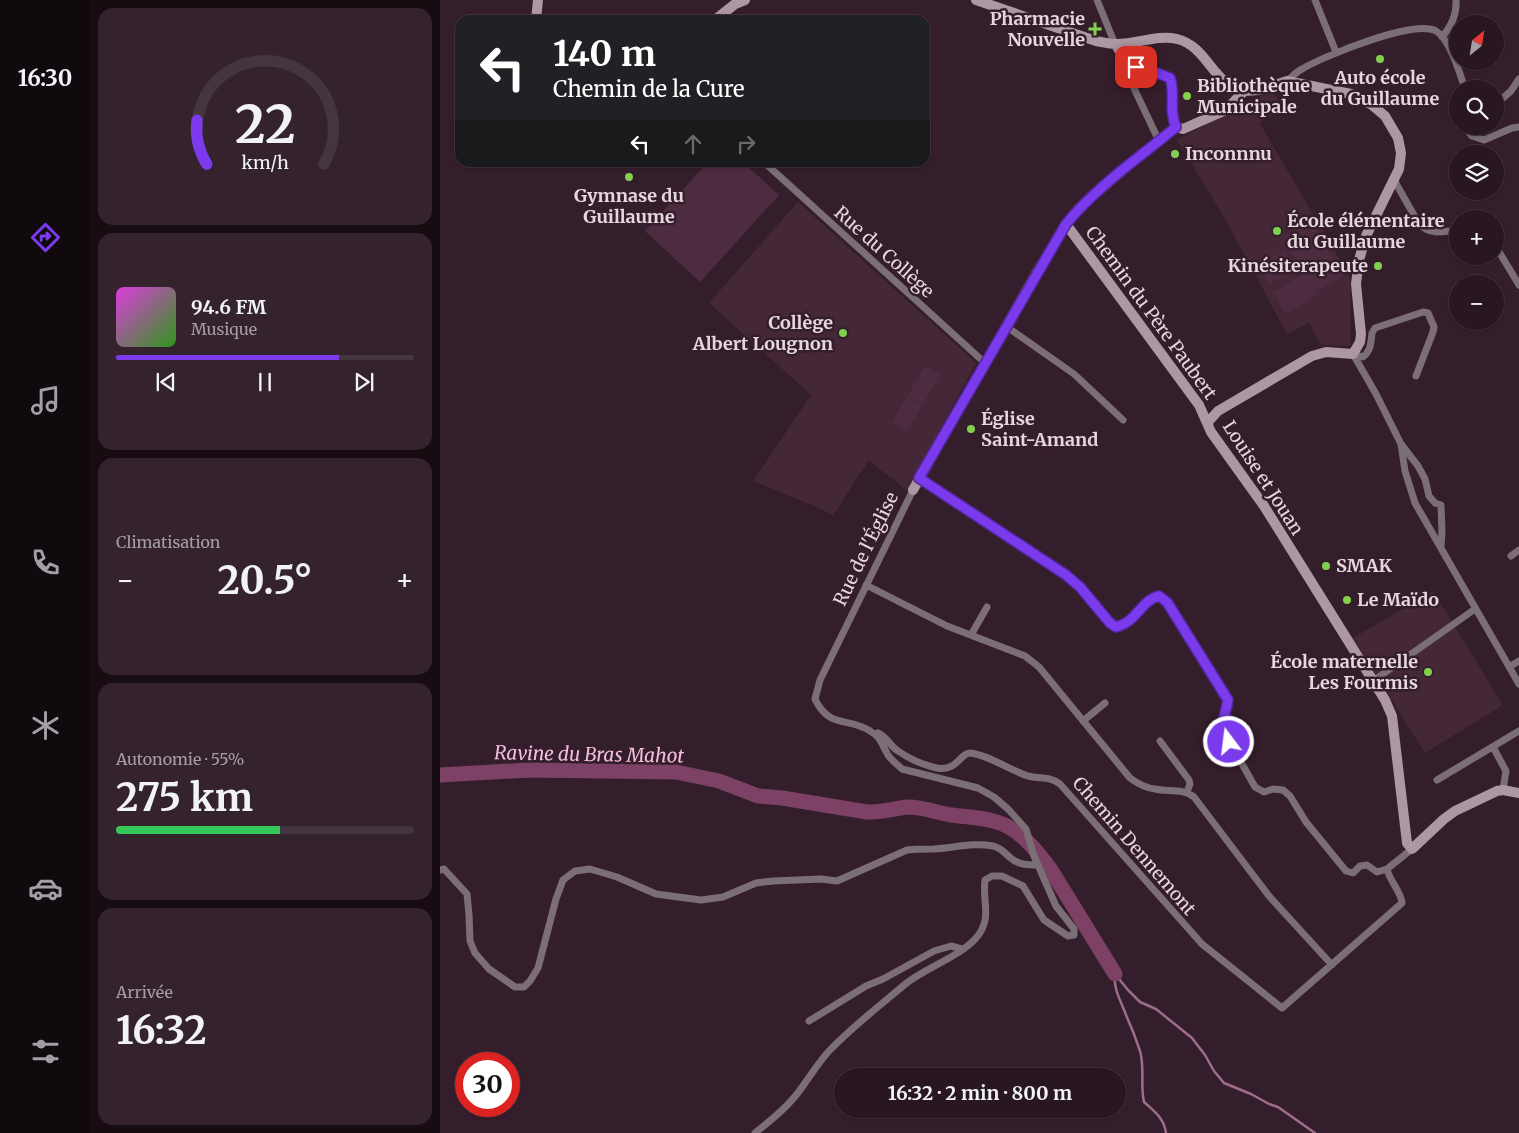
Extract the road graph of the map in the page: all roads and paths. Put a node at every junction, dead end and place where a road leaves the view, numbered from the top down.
1 (538, 0) edge
2 (745, 0) edge
3 (976, 0) edge
4 (1097, 0) edge
5 (1315, 0) edge
6 (1456, 0) edge
7 (536, 15) edge
8 (721, 15) edge
9 (1442, 37) junction
10 (1115, 44) junction
11 (1336, 52) junction
12 (1519, 79) edge
13 (1462, 80) edge
14 (1287, 81) junction
15 (1131, 82) dead end
16 (1244, 91) junction
17 (1504, 98) edge
18 (1176, 127) junction
19 (1519, 127) edge
20 (1504, 131) edge
21 (1471, 135) edge
22 (1496, 135) edge
23 (1159, 141) junction
24 (769, 167) edge
25 (1394, 180) junction
26 (1066, 224) junction
27 (1449, 231) edge
28 (1504, 260) edge
29 (1519, 285) edge
30 (1007, 327) junction
31 (1353, 354) junction
32 (985, 363) junction
33 (1416, 376) dead end
34 (1123, 420) dead end
35 (1208, 422) junction
36 (1401, 444) junction
37 (919, 478) junction
38 (913, 490) joint
39 (1441, 547) junction
40 (1519, 550) edge
41 (1510, 556) dead end
42 (866, 585) junction
43 (987, 607) dead end
44 (1476, 609) junction
45 (970, 635) junction
46 (1519, 661) edge
47 (1509, 667) junction
48 (1373, 681) junction
49 (1519, 684) edge
50 (1105, 703) dead end
51 (1084, 721) junction
52 (868, 729) junction
53 (1519, 731) edge
54 (1160, 742) dead end
55 (1493, 746) junction
56 (1437, 780) dead end
57 (1503, 790) junction
58 (1187, 792) junction
59 (1519, 793) edge
60 (1412, 849) junction
61 (1038, 865) junction
62 (1387, 869) junction
63 (440, 870) edge
64 (962, 949) junction
65 (1332, 965) junction
66 (808, 1021) dead end
67 (756, 1133) edge

1 - 7 main road
2 - 8 main road
3 - 10 main road
4 - 10 street
5 - 11 street
6 - 9 street
9 - 11 street
9 - 13 street
10 - 16 main road
10 - 18 main road
11 - 14 street
12 - 17 street
14 - 16 main road
14 - 25 main road
15 - 23 street
16 - 18 main road
18 - 23 main road, Rue de l'Église
19 - 20 street
21 - 22 street
23 - 26 main road, Rue de l'Église
24 - 32 street, Rue du Collège
25 - 27 street
25 - 31 main road
26 - 30 main road, Rue de l'Église
26 - 35 main road, Chemin du Père Paubert
28 - 29 street
30 - 32 main road, Rue de l'Église
30 - 34 street
31 - 33 street
31 - 35 main road, Louise et Jouan
31 - 36 street
32 - 37 main road, Rue de l'Église
35 - 48 main road, Louise et Jouan
36 - 39 street
36 - 39 street
37 - 38 main road, Rue de l'Église
37 - 62 street
38 - 42 street, Rue de l'Église
39 - 44 street
40 - 41 street
42 - 45 street
42 - 52 street, Rue de l'Église
43 - 45 street
44 - 47 street
44 - 48 street
45 - 51 street
46 - 47 street
47 - 49 street
48 - 60 main road, Louise et Jouan
50 - 51 street
51 - 58 street
52 - 61 street
52 - 65 street, Chemin Dennemont
53 - 55 street
54 - 58 street
55 - 56 street
55 - 57 street
57 - 59 main road
57 - 60 main road
58 - 65 street
60 - 62 street
61 - 63 street
61 - 64 street
62 - 65 street
64 - 66 street
64 - 67 street

